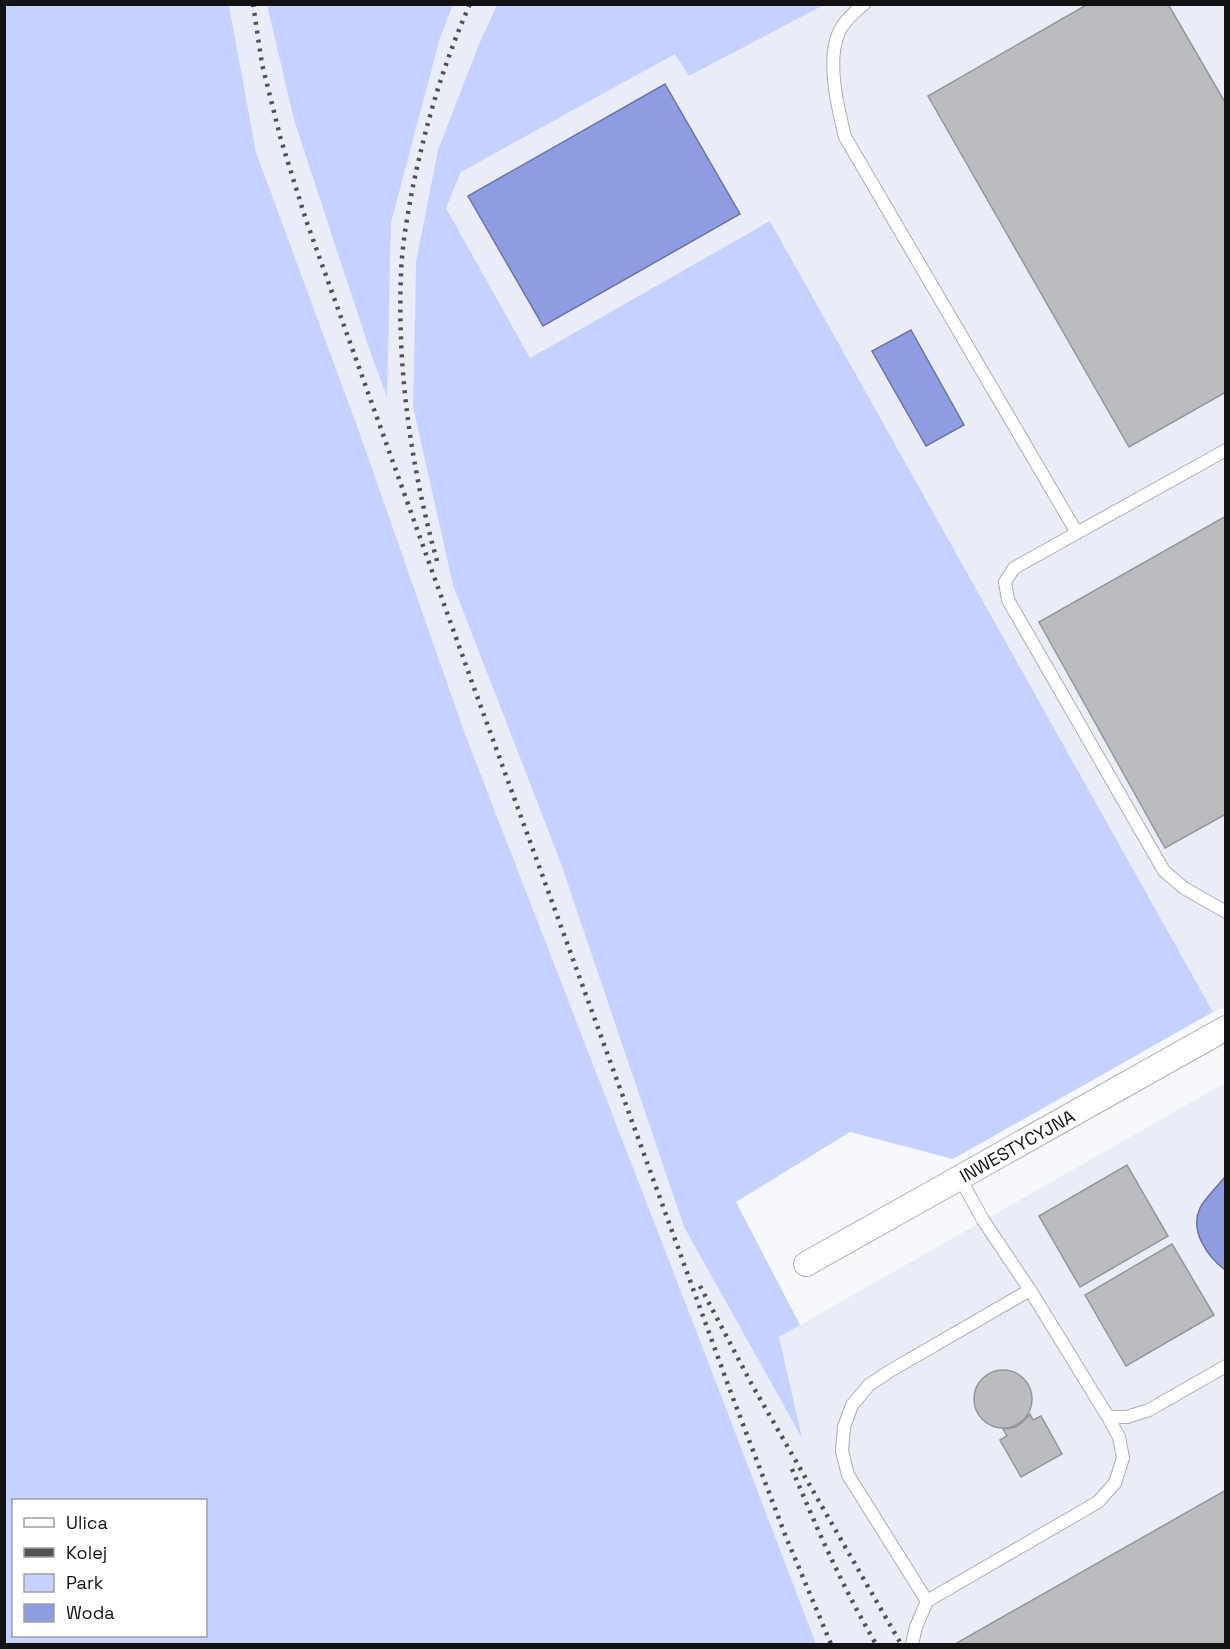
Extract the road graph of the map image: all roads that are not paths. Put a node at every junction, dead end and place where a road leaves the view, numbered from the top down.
1 (864, 4) edge
2 (1226, 450) edge
3 (1077, 533) junction
4 (1226, 912) edge
5 (1226, 1028) edge
6 (960, 1178) junction
7 (806, 1264) dead end
8 (1030, 1290) junction
9 (1226, 1365) edge
10 (1108, 1417) junction
11 (927, 1601) junction
12 (912, 1644) edge

1 - 3 lane
2 - 3 lane
3 - 4 lane
5 - 6 street, INWESTYCYJNA
6 - 7 street, INWESTYCYJNA
6 - 8 lane
8 - 10 lane
8 - 11 lane
9 - 10 lane
10 - 11 lane
11 - 12 lane

